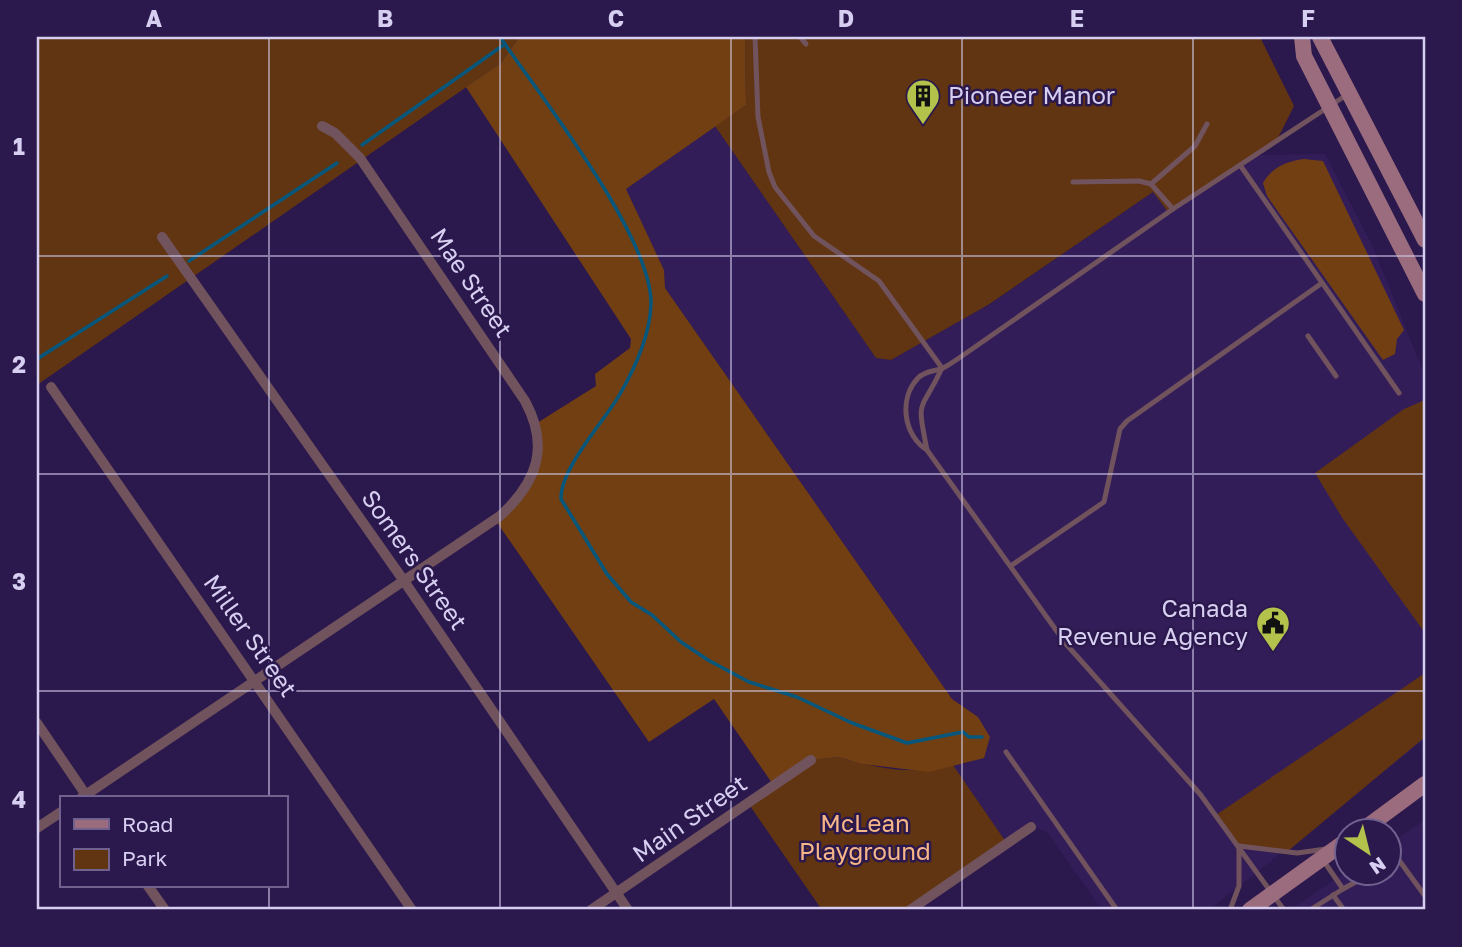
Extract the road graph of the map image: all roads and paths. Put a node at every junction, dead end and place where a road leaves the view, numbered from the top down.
1 (755, 37) edge
2 (800, 37) edge
3 (1302, 37) edge
4 (1320, 37) edge
5 (806, 44) dead end
6 (1348, 94) junction
7 (1331, 105) junction
8 (1207, 124) dead end
9 (322, 126) dead end
10 (1240, 165) junction
11 (1073, 182) dead end
12 (1151, 184) junction
13 (1173, 209) junction
14 (162, 237) dead end
15 (1425, 240) edge
16 (1322, 283) junction
17 (1425, 294) edge
18 (1308, 336) dead end
19 (942, 368) junction
20 (1336, 376) dead end
21 (51, 387) dead end
22 (1399, 393) dead end
23 (928, 450) junction
24 (1012, 565) junction
25 (404, 581) junction
26 (255, 680) junction
27 (37, 723) edge
28 (1006, 752) dead end
29 (811, 760) dead end
30 (1425, 784) edge
31 (84, 796) edge
32 (86, 796) edge
33 (60, 813) edge
34 (1383, 818) edge
35 (1031, 827) dead end
36 (37, 828) edge
37 (1239, 846) junction
38 (1332, 846) edge
39 (1332, 852) edge
40 (1322, 859) junction
41 (1402, 864) edge
42 (149, 888) edge
43 (1343, 889) joint
44 (616, 893) junction
45 (1273, 894) junction
46 (1333, 895) junction
47 (1425, 896) edge
48 (165, 910) edge
49 (412, 910) edge
50 (591, 910) edge
51 (628, 910) edge
52 (910, 910) edge
53 (1117, 910) edge
54 (1230, 910) edge
55 (1250, 910) edge
56 (1284, 910) edge
57 (1310, 910) edge
58 (1344, 910) edge

1 - 19 lane
2 - 5 lane
3 - 7 main road
4 - 6 main road
6 - 7 lane
6 - 15 main road
7 - 10 lane
7 - 17 main road
8 - 12 lane
9 - 25 street, Mae Street
10 - 13 lane
10 - 16 lane
11 - 12 lane
12 - 13 lane
13 - 19 lane
14 - 25 street, Somers Street
16 - 22 lane
16 - 24 lane
18 - 20 lane
19 - 23 lane
19 - 23 lane
21 - 26 street, Miller Street
23 - 24 lane
24 - 37 lane
25 - 26 street
25 - 44 street, Somers Street
26 - 32 street
26 - 49 street, Miller Street
27 - 31 street
28 - 53 lane
29 - 44 street, Main Street
30 - 34 main road
33 - 36 street
35 - 52 street
37 - 38 lane
37 - 45 lane
37 - 54 lane
39 - 40 main road
40 - 43 lane
40 - 45 main road
41 - 47 lane
42 - 48 street
43 - 46 lane
44 - 50 street, Main Street
44 - 51 street, Somers Street
45 - 55 main road
45 - 56 lane
46 - 57 lane
46 - 58 lane

